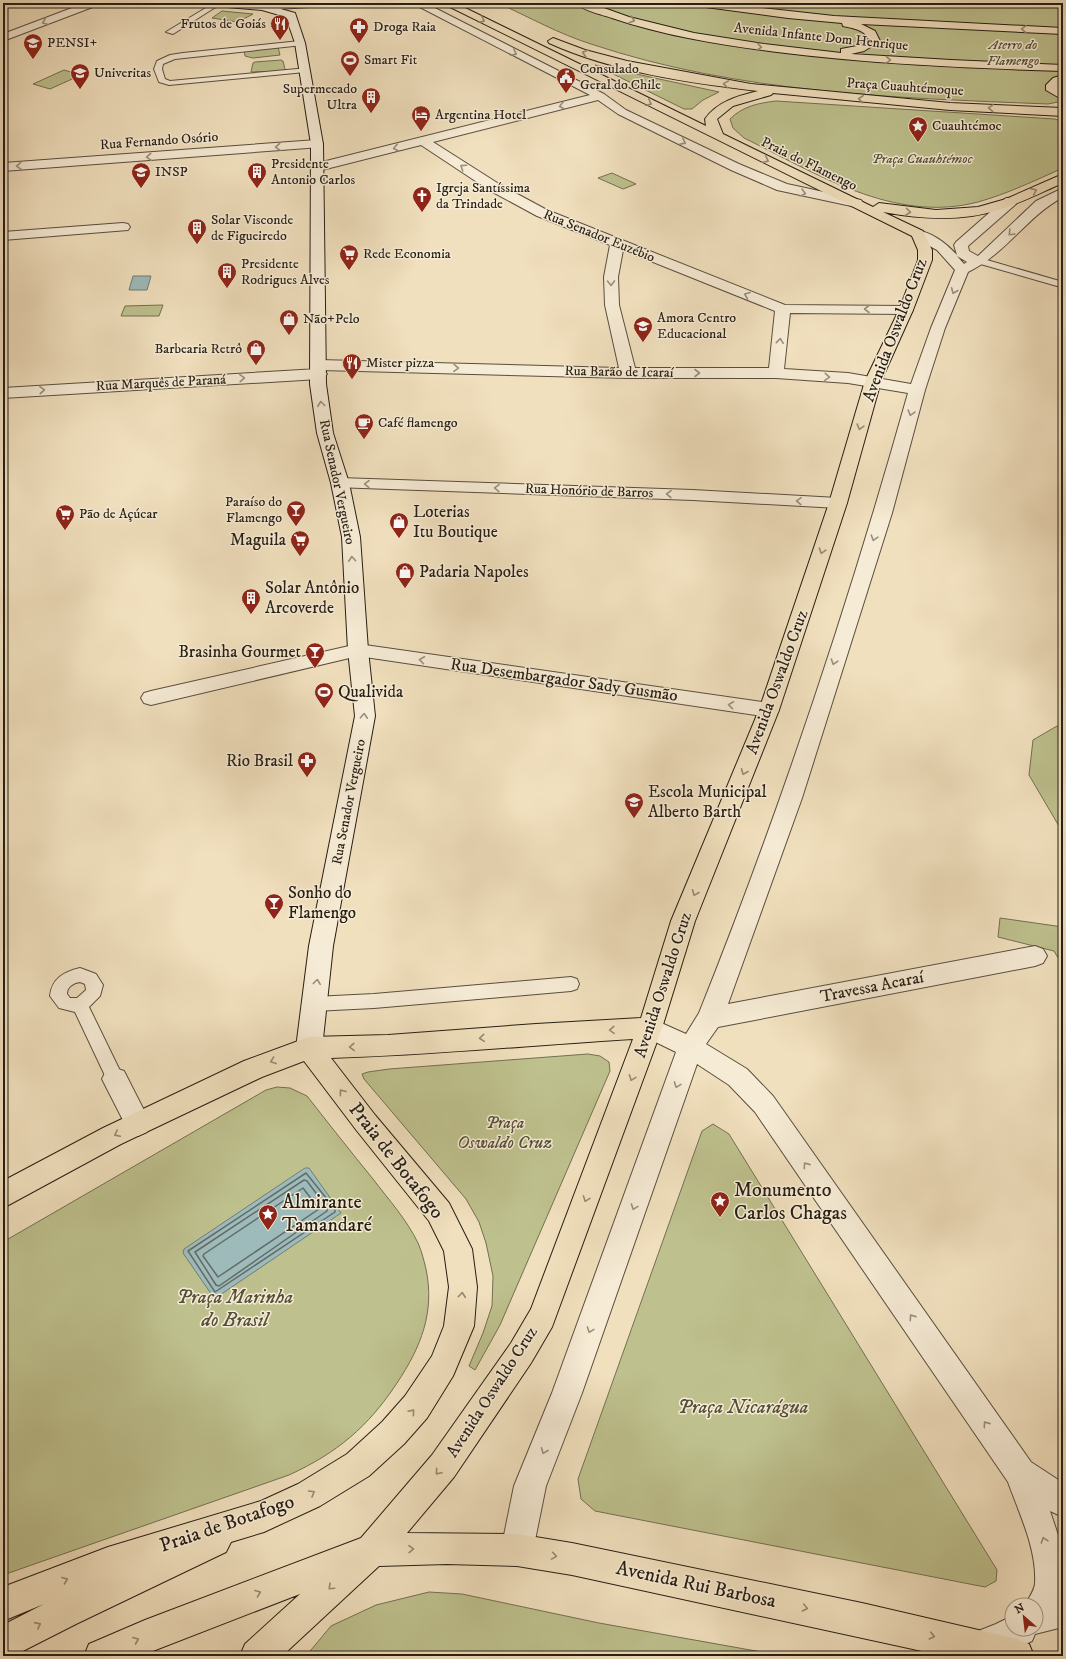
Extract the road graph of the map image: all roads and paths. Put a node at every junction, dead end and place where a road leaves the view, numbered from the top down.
1 (94, 3) edge
2 (215, 3) edge
3 (220, 3) edge
4 (324, 3) edge
5 (417, 3) edge
6 (447, 3) edge
7 (581, 3) edge
8 (698, 3) edge
9 (306, 5) junction
10 (263, 7) junction
11 (291, 15) junction
12 (830, 20) junction
13 (1063, 31) edge
14 (170, 32) dead end
15 (543, 36) dead end
16 (3, 38) edge
17 (300, 43) junction
18 (796, 52) junction
19 (1063, 68) edge
20 (305, 70) junction
21 (1063, 78) edge
22 (778, 92) junction
23 (600, 96) junction
24 (1063, 97) edge
25 (1030, 111) junction
26 (1063, 112) edge
27 (1063, 116) edge
28 (719, 137) junction
29 (425, 142) junction
30 (317, 144) junction
31 (3, 167) edge
32 (318, 167) junction
33 (1063, 178) edge
34 (1063, 192) edge
35 (1011, 201) junction
36 (856, 203) junction
37 (123, 227) dead end
38 (918, 234) junction
39 (3, 236) edge
40 (617, 244) junction
41 (980, 261) junction
42 (962, 270) junction
43 (1060, 284) dead end
44 (783, 309) junction
45 (906, 310) junction
46 (319, 369) junction
47 (628, 373) junction
48 (776, 373) junction
49 (873, 381) junction
50 (917, 390) junction
51 (3, 393) edge
52 (340, 483) junction
53 (838, 503) junction
54 (358, 650) junction
55 (151, 698) dead end
56 (770, 710) junction
57 (1035, 956) dead end
58 (571, 984) dead end
59 (79, 1004) dead end
60 (314, 1004) junction
61 (710, 1018) junction
62 (650, 1028) junction
63 (309, 1048) junction
64 (690, 1048) junction
65 (115, 1079) joint
66 (138, 1124) junction
67 (3, 1195) edge
68 (1020, 1473) junction
69 (1063, 1501) edge
70 (264, 1516) junction
71 (372, 1550) junction
72 (517, 1550) junction
73 (3, 1604) edge
74 (1045, 1604) edge
75 (3, 1643) edge
76 (980, 1647) junction
77 (101, 1656) edge
78 (257, 1656) edge
79 (1017, 1656) edge

1 -> 16 street
2 - 3 street
3 - 10 street
3 - 14 lane
4 - 9 street
5 -> 23 street, Praia do Flamengo
6 -> 28 main road, Praia do Flamengo
7 -> 18 main road, Avenida Infante Dom Henrique
8 - 12 main road, Avenida Infante Dom Henrique
9 - 10 street
9 - 11 street
10 - 11 street
11 - 17 street, Rua Senador Vergueiro
13 -> 12 main road, Avenida Infante Dom Henrique
12 - 18 main road
22 -> 15 main road
17 - 20 street, Rua Senador Vergueiro
17 - 20 lane
18 -> 19 main road, Avenida Infante Dom Henrique
20 - 30 street, Rua Senador Vergueiro
21 - 24 main road
25 -> 22 main road, Praça Cuauhtémoque
22 - 28 main road
23 -> 29 street
23 -> 36 street, Praia do Flamengo
25 - 26 main road
25 - 27 main road
28 -> 36 main road, Praia do Flamengo
29 -> 32 street
40 -> 29 street, Rua Senador Euzébio
30 -> 31 street, Rua Fernando Osório
30 - 32 street, Rua Senador Vergueiro
32 - 46 street, Rua Senador Vergueiro
35 -> 33 main road
34 -> 41 street
36 -> 35 main road
35 - 41 street
36 - 38 main road, Avenida Oswaldo Cruz
37 - 39 street
38 - 42 street, Avenida Oswaldo Cruz
38 - 45 main road, Avenida Oswaldo Cruz
44 -> 40 street, Rua Senador Euzébio
40 -> 47 street
41 - 42 street
41 - 43 lane
42 -> 50 street
45 -> 44 street
48 -> 44 street
45 - 49 main road, Avenida Oswaldo Cruz
46 -> 47 street, Rua Barão de Icaraí
51 -> 46 street, Rua Marquês de Paraná
52 -> 46 street, Rua Senador Vergueiro
47 -> 48 street, Rua Barão de Icaraí
48 -> 49 street, Rua Barão de Icaraí
49 - 50 street, Rua Barão de Icaraí
49 -> 53 main road, Avenida Oswaldo Cruz
50 -> 61 street
53 -> 52 street, Rua Honório de Barros
54 -> 52 street, Rua Senador Vergueiro
53 -> 56 main road, Avenida Oswaldo Cruz
54 - 55 street, Rua Desembargador Sady Gusmão
56 -> 54 street, Rua Desembargador Sady Gusmão
60 -> 54 street, Rua Senador Vergueiro
56 -> 62 main road, Avenida Oswaldo Cruz
57 - 61 street, Travessa Acaraí
58 - 60 lane
59 - 65 lane
60 - 63 street, Rua Senador Vergueiro
61 - 64 street
62 -> 63 main road
62 - 64 street
62 -> 71 main road, Avenida Oswaldo Cruz
63 -> 66 main road
70 -> 63 main road, Praia de Botafogo
68 -> 64 street
64 -> 72 street
65 - 66 street
66 -> 67 main road
68 - 69 street
74 -> 68 street
73 -> 70 main road, Praia de Botafogo
75 -> 70 main road
71 -> 72 main road, Avenida Rui Barbosa
77 -> 71 main road
71 -> 78 main road, Avenida Oswaldo Cruz
72 -> 76 main road, Avenida Rui Barbosa
74 - 76 street
76 - 79 main road, Avenida Rui Barbosa

